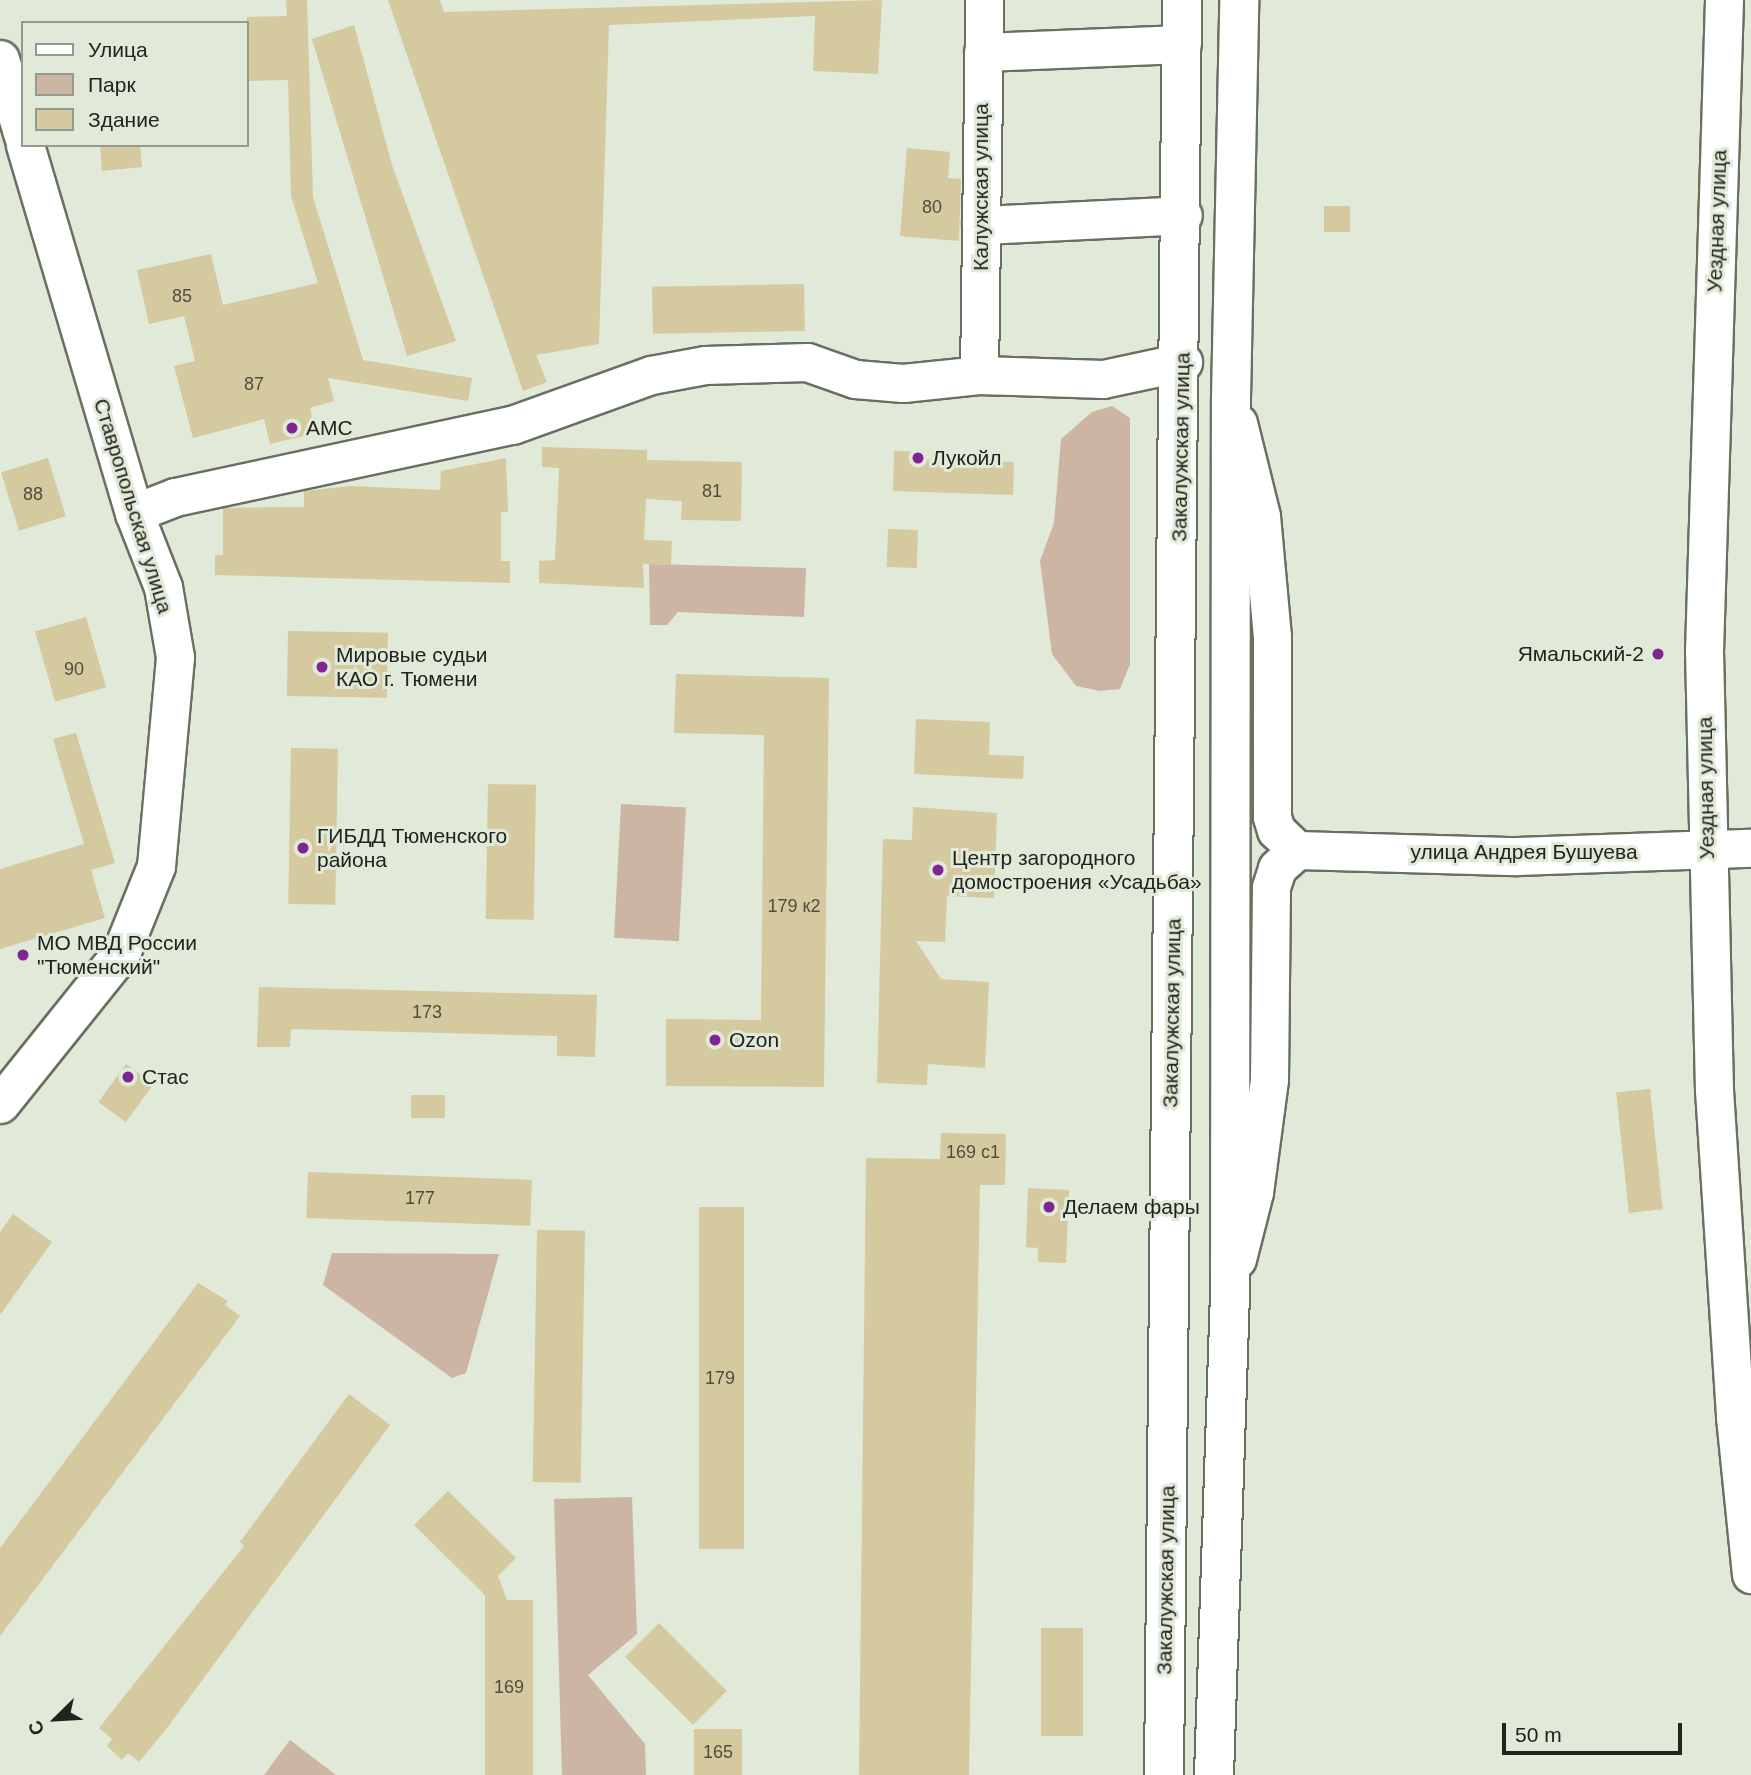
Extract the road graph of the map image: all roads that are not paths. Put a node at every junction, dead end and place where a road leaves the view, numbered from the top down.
1 (984, 0) edge
2 (1182, 0) edge
3 (1239, 0) edge
4 (1724, 0) edge
5 (1182, 44) junction
6 (983, 51) junction
7 (0, 59) edge
8 (21, 129) edge
9 (27, 147) edge
10 (1183, 215) junction
11 (982, 225) junction
12 (1183, 362) junction
13 (979, 375) junction
14 (1231, 398) junction
15 (134, 513) junction
16 (1751, 848) edge
17 (1297, 850) junction
18 (1707, 850) junction
19 (4, 1098) edge
20 (1230, 1283) junction
21 (1751, 1574) edge
22 (1164, 1775) edge
23 (1214, 1775) edge

1 - 6 street, Калужская улица
2 - 5 highway, Закалужская улица
3 - 14 highway
4 - 18 street, Уездная улица
5 - 6 street
5 - 10 highway, Закалужская улица
6 - 11 street, Калужская улица
7 - 8 street
9 - 15 street, Ставропольская улица
10 - 11 street
10 - 12 highway, Закалужская улица
11 - 13 street, Калужская улица
12 - 13 street
12 - 22 highway, Закалужская улица
13 - 15 street
14 - 17 street
14 - 20 highway
15 - 19 street, Ставропольская улица
16 - 18 street, улица Андрея Бушуева
17 - 18 street, улица Андрея Бушуева
17 - 20 street
18 - 21 street, Уездная улица
20 - 23 highway

